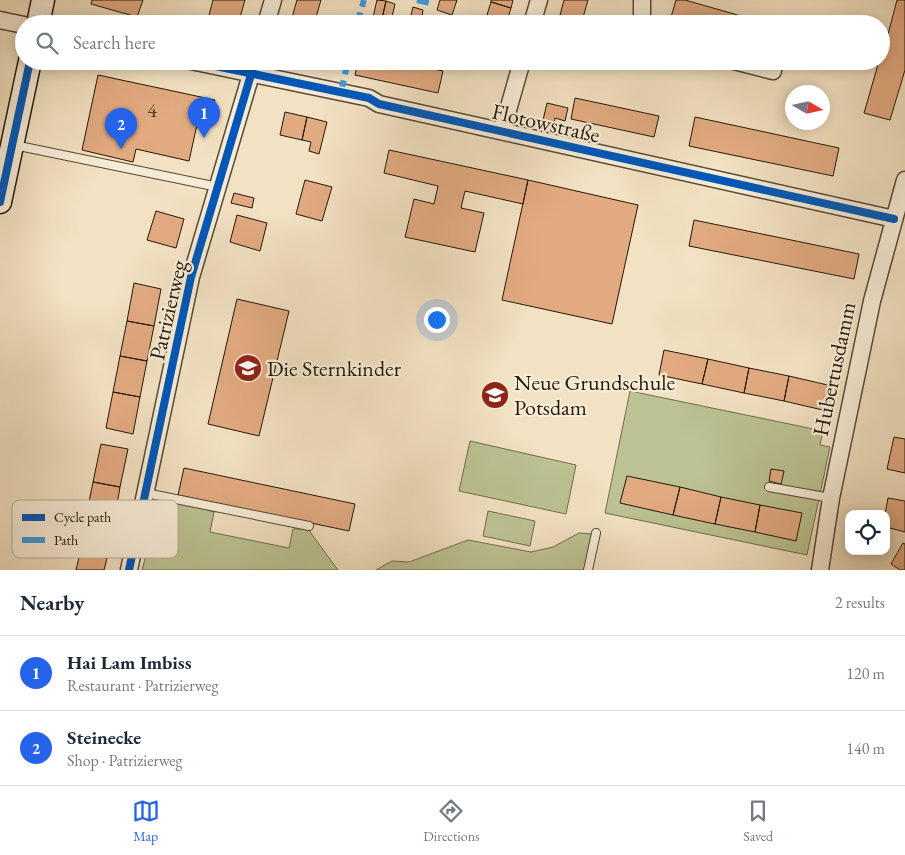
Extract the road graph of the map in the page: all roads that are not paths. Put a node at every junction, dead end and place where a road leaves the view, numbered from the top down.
1 (43, 0) edge
2 (273, 0) edge
3 (539, 0) edge
4 (642, 0) edge
5 (40, 15) edge
6 (269, 15) edge
7 (535, 15) edge
8 (642, 15) edge
9 (0, 20) edge
10 (15, 23) edge
11 (28, 70) edge
12 (252, 70) edge
13 (261, 70) edge
14 (519, 70) edge
15 (766, 70) edge
16 (773, 72) dead end
17 (502, 131) junction
18 (12, 145) junction
19 (905, 180) edge
20 (218, 187) junction
21 (0, 202) edge
22 (894, 219) junction
23 (768, 487) dead end
24 (146, 493) junction
25 (831, 498) junction
26 (144, 500) edge
27 (309, 526) dead end
28 (596, 533) dead end
29 (588, 570) edge
30 (820, 570) edge

1 - 5 street
2 - 6 street
3 - 7 street
4 - 8 street
9 - 10 street
11 - 18 street
12 - 20 street, Patrizierweg
13 - 17 street, Flotowstraße
14 - 17 street
15 - 16 street
17 - 22 street, Flotowstraße
18 - 20 lane
18 - 21 street
19 - 22 street, Hubertusdamm
20 - 24 street, Patrizierweg
22 - 25 street, Hubertusdamm
23 - 25 lane
24 - 26 street, Patrizierweg
24 - 27 lane
25 - 30 street, Hubertusdamm
28 - 29 lane

